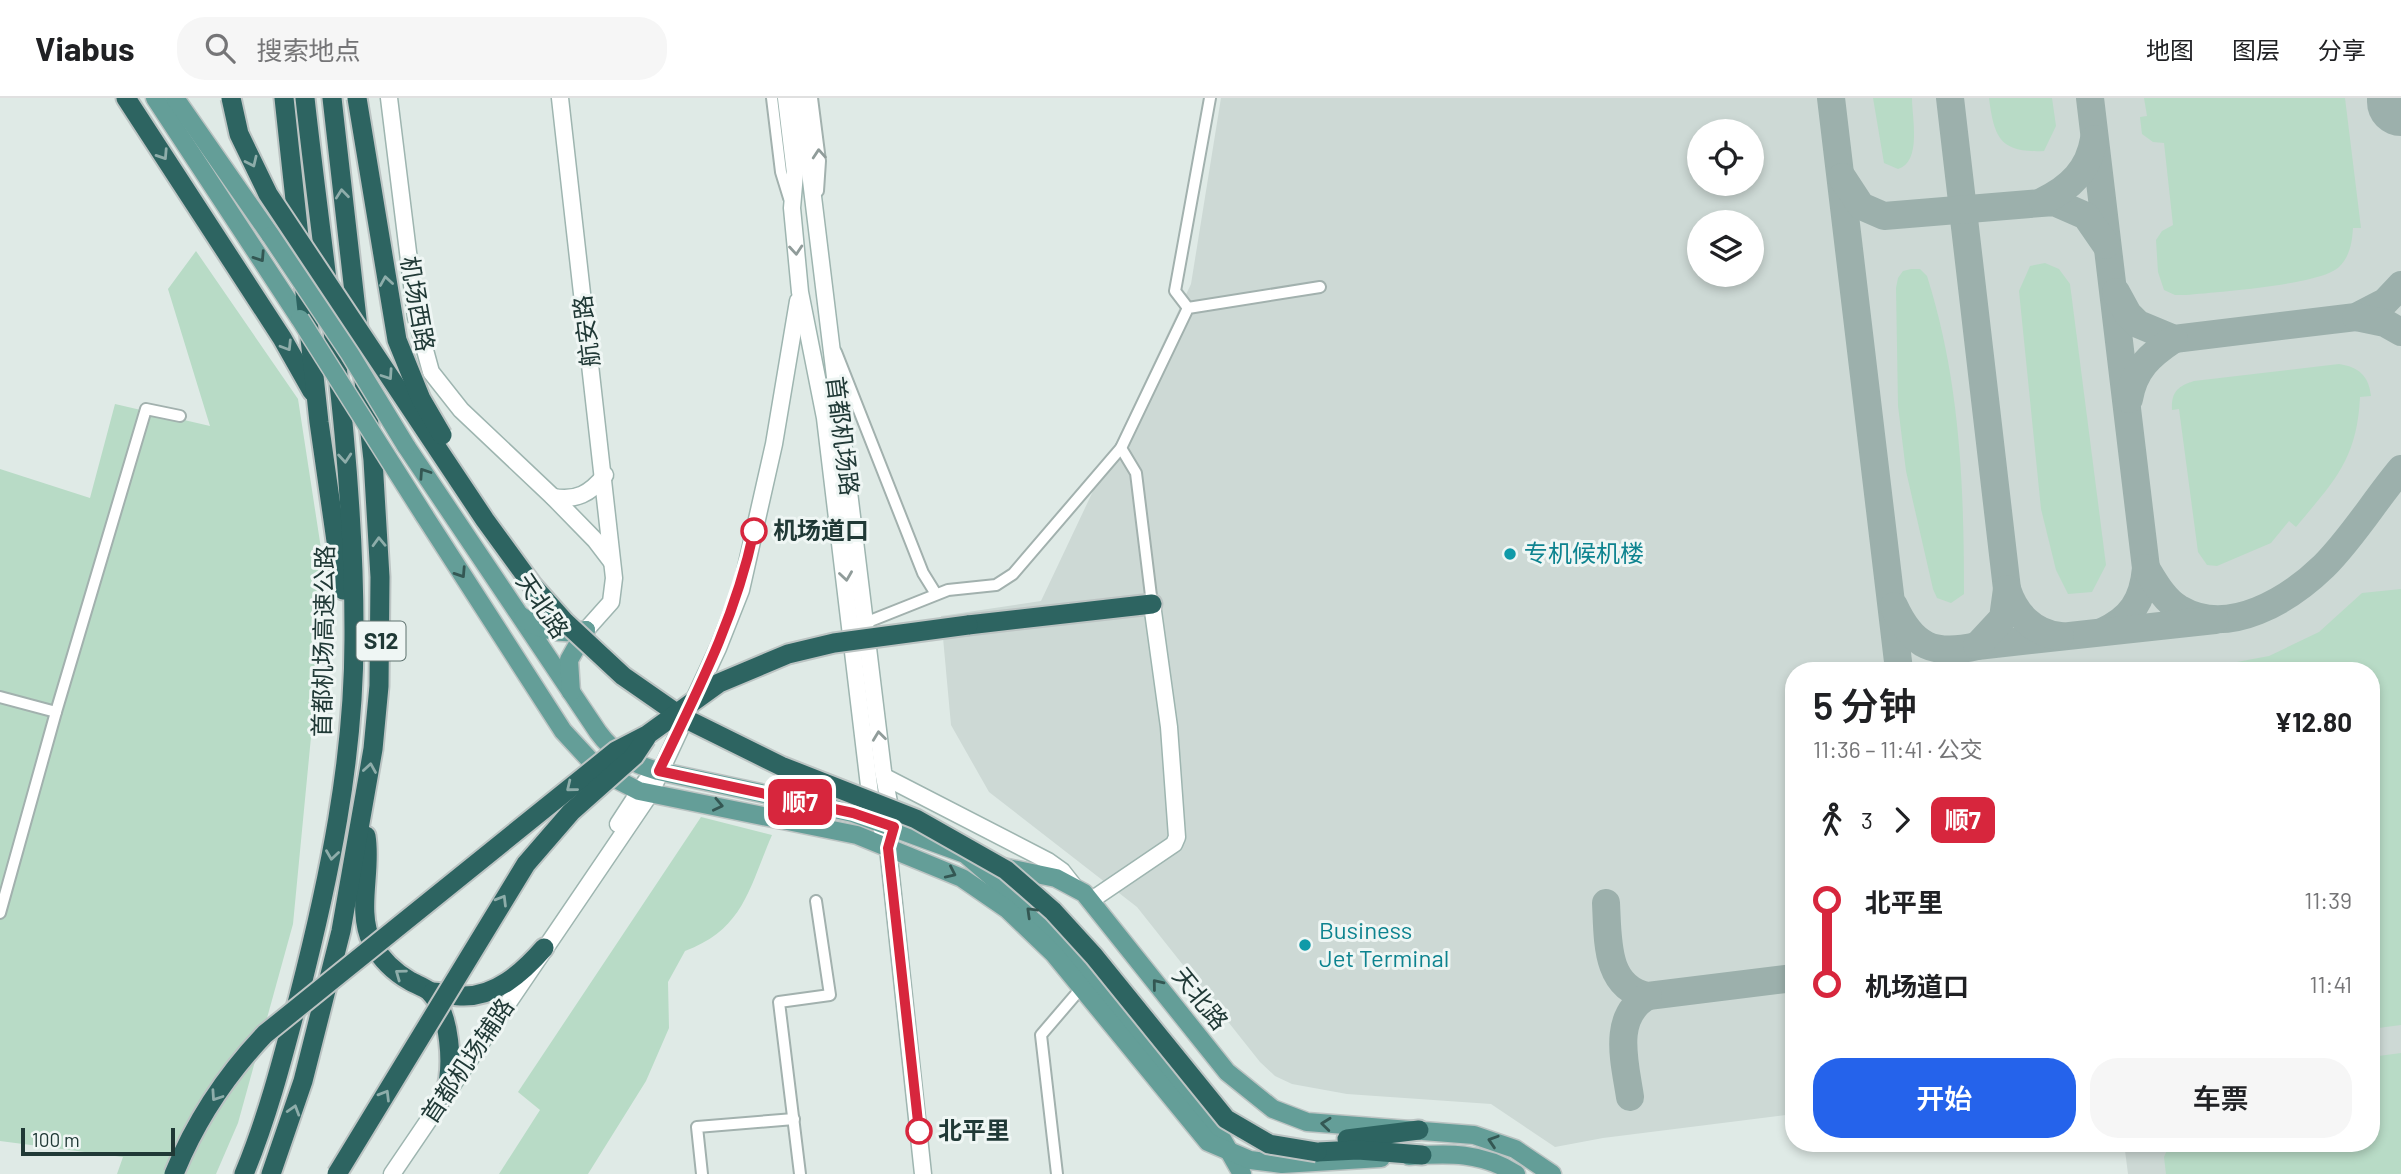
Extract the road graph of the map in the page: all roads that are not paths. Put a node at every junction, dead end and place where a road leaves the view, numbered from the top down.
1 (126, 98) edge
2 (155, 98) edge
3 (175, 98) edge
4 (231, 98) edge
5 (284, 98) edge
6 (305, 98) edge
7 (331, 98) edge
8 (356, 98) edge
9 (389, 98) edge
10 (560, 98) edge
11 (772, 98) edge
12 (786, 98) edge
13 (800, 98) edge
14 (812, 98) edge
15 (1210, 98) edge
16 (792, 208) junction
17 (816, 211) junction
18 (1320, 287) dead end
19 (824, 288) junction
20 (800, 292) junction
21 (1188, 308) junction
22 (830, 338) junction
23 (180, 416) dead end
24 (319, 422) junction
25 (1121, 448) junction
26 (605, 475) junction
27 (553, 497) junction
28 (612, 563) junction
29 (936, 594) junction
30 (1152, 604) junction
31 (514, 607) junction
32 (865, 623) junction
33 (586, 630) junction
34 (354, 641) junction
35 (570, 692) junction
36 (0, 697) edge
37 (55, 712) junction
38 (647, 735) junction
39 (659, 771) junction
40 (885, 777) junction
41 (645, 792) junction
42 (363, 812) junction
43 (886, 824) junction
44 (888, 848) junction
45 (965, 854) junction
46 (1073, 885) junction
47 (816, 901) dead end
48 (1090, 901) junction
49 (0, 913) edge
50 (544, 948) junction
51 (1083, 986) junction
52 (429, 992) junction
53 (445, 1095) junction
54 (794, 1119) junction
55 (1419, 1130) junction
56 (1315, 1147) junction
57 (1230, 1154) junction
58 (1422, 1155) junction
59 (1279, 1169) edge
60 (174, 1174) edge
61 (244, 1174) edge
62 (271, 1174) edge
63 (337, 1174) edge
64 (392, 1174) edge
65 (702, 1174) edge
66 (800, 1174) edge
67 (923, 1174) edge
68 (1057, 1174) edge
69 (1242, 1174) edge
70 (1516, 1174) edge
71 (1552, 1174) edge

1 -> 24 highway
2 -> 41 main road, 天北路, bridge
31 -> 3 main road, 天北路, bridge
4 -> 56 highway, bridge
5 - 24 highway
6 -> 34 highway, 首都机场高速公路 / S12
42 -> 7 highway, S12
56 -> 8 highway, bridge
9 - 27 street, 机场西路
10 - 26 street, 航安路
11 - 16 street, 首都机场路
12 - 16 street, 首都机场路
13 - 17 street, 首都机场路
17 -> 14 street, 首都机场路
15 - 21 street
16 -> 20 street, 首都机场路
17 - 19 street, 首都机场路
18 - 21 street
19 - 20 street
19 - 22 street, 首都机场路
20 - 39 street, 首都机场路
20 -> 43 street, 首都机场路
21 - 25 street
22 - 29 street
22 - 32 street, 首都机场路
23 - 37 street
24 - 34 highway
25 - 29 street
25 - 30 street
26 - 27 street
26 - 28 street, 航安路
27 - 28 street, 机场西路
28 - 33 street, 航安路
29 - 32 street
30 - 38 highway, bridge
30 - 48 street
31 - 33 main road
31 - 35 main road, 天北路
40 -> 32 street, 首都机场路
33 - 35 main road
34 -> 61 highway, 首都机场高速公路 / S12
35 - 39 main road, 天北路
36 - 37 street
37 - 49 street
38 -> 60 highway, bridge
63 -> 38 highway, bridge
39 - 41 street, 首都机场路
39 - 43 main road, 天北路
40 - 43 street, 首都机场路
40 - 46 street
41 -> 44 main road, 天北路
41 - 50 street, 首都机场辅路
52 -> 42 highway
62 -> 42 highway, S12
43 - 44 street
43 - 45 main road, 天北路
44 -> 51 main road
44 - 67 street
45 - 46 main road, 天北路
57 -> 45 main road, 天北路
46 - 48 main road, 天北路
47 - 54 street
55 -> 48 main road, 天北路
50 - 52 highway
50 - 53 street, 首都机场辅路
51 - 57 main road
51 - 68 street
52 - 53 highway
53 - 64 street, 首都机场辅路
54 - 65 street
54 - 66 street
55 - 56 highway
71 -> 55 main road, 天北路
56 - 58 highway
57 - 59 main road
57 - 69 main road, 天北路
58 - 59 main road
58 - 70 main road

